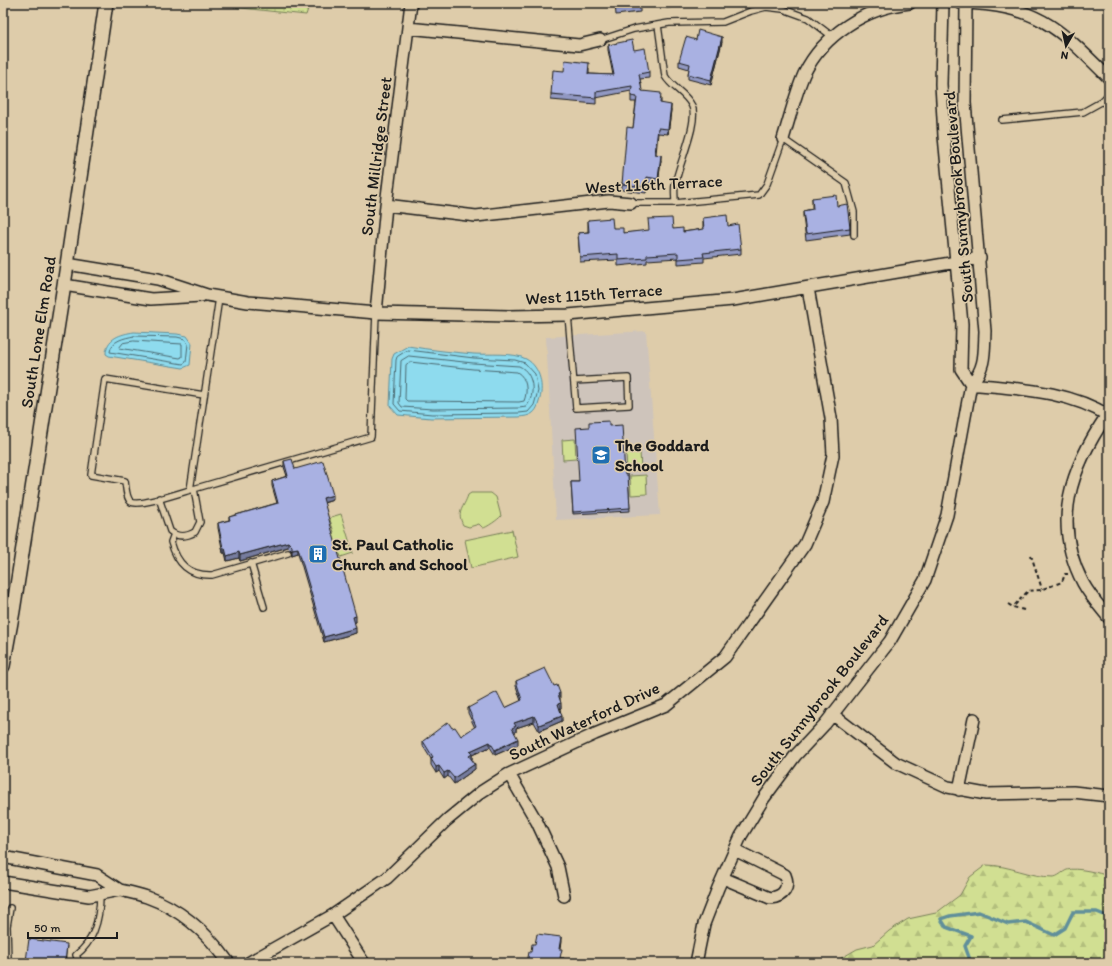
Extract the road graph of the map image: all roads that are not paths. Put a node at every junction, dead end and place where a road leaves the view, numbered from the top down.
1 (106, 3) edge
2 (411, 3) edge
3 (910, 3) edge
4 (943, 3) edge
5 (960, 3) edge
6 (966, 3) edge
7 (658, 25) junction
8 (408, 28) junction
9 (833, 37) junction
10 (600, 40) joint
11 (1109, 78) edge
12 (1109, 94) edge
13 (1002, 120) dead end
14 (783, 139) junction
15 (631, 203) joint
16 (675, 203) junction
17 (386, 205) junction
18 (854, 235) dead end
19 (980, 258) junction
20 (956, 261) junction
21 (67, 264) junction
22 (64, 285) junction
23 (808, 288) junction
24 (208, 295) junction
25 (219, 298) junction
26 (376, 313) junction
27 (568, 314) junction
28 (574, 381) junction
29 (971, 384) junction
30 (204, 395) junction
31 (1108, 415) edge
32 (192, 490) junction
33 (159, 498) junction
34 (174, 534) junction
35 (288, 553) dead end
36 (251, 563) junction
37 (264, 607) dead end
38 (1109, 618) edge
39 (3, 666) edge
40 (832, 714) junction
41 (974, 719) dead end
42 (509, 774) junction
43 (959, 790) junction
44 (1109, 796) edge
45 (735, 850) junction
46 (3, 857) edge
47 (723, 878) junction
48 (3, 882) edge
49 (120, 890) junction
50 (100, 894) junction
51 (564, 896) dead end
52 (10, 908) dead end
53 (333, 915) junction
54 (8, 963) edge
55 (79, 963) edge
56 (229, 963) edge
57 (248, 963) edge
58 (364, 963) edge
59 (696, 963) edge

1 - 21 street, South Lone Elm Road
2 - 8 street, South Millridge Street
3 - 9 street, West 116th Terrace
4 - 20 street, South Sunnybrook Boulevard
5 - 6 street
6 - 11 street
6 - 19 street, South Sunnybrook Boulevard
7 - 9 lane
7 - 10 lane
7 - 16 lane
8 - 10 street
8 - 17 street, South Millridge Street
9 - 14 street, West 116th Terrace
12 - 13 lane
14 - 16 lane, West 116th Terrace
14 - 18 lane
15 - 16 lane, West 116th Terrace
15 - 17 street, West 116th Terrace
17 - 26 street, South Millridge Street
19 - 20 street, West 115th Terrace
19 - 29 street, South Sunnybrook Boulevard
20 - 23 street, West 115th Terrace
20 - 29 street, South Sunnybrook Boulevard
21 - 22 street, South Lone Elm Road
21 - 24 street, West 115th Terrace
22 - 24 street, West 115th Terrace
22 - 39 street, South Lone Elm Road
23 - 27 street, West 115th Terrace
23 - 42 street, South Waterford Drive
24 - 25 street, West 115th Terrace
25 - 26 street, West 115th Terrace
25 - 30 lane
26 - 27 street, West 115th Terrace
26 - 32 lane
27 - 28 lane
28 - 28 lane
29 - 31 street
29 - 40 street, South Sunnybrook Boulevard
30 - 32 lane
30 - 33 lane
31 - 38 street
32 - 33 lane
32 - 34 lane
33 - 34 lane
34 - 36 lane
35 - 36 lane
36 - 37 lane
40 - 43 street
40 - 45 street, South Sunnybrook Boulevard
41 - 43 street
42 - 51 street
42 - 53 street, South Waterford Drive
43 - 44 street
45 - 47 street, South Sunnybrook Boulevard
45 - 47 street
46 - 49 street
47 - 59 street, South Sunnybrook Boulevard
48 - 50 street
49 - 50 street
49 - 56 street
50 - 55 lane
52 - 54 lane
53 - 57 street, South Waterford Drive
53 - 58 street

